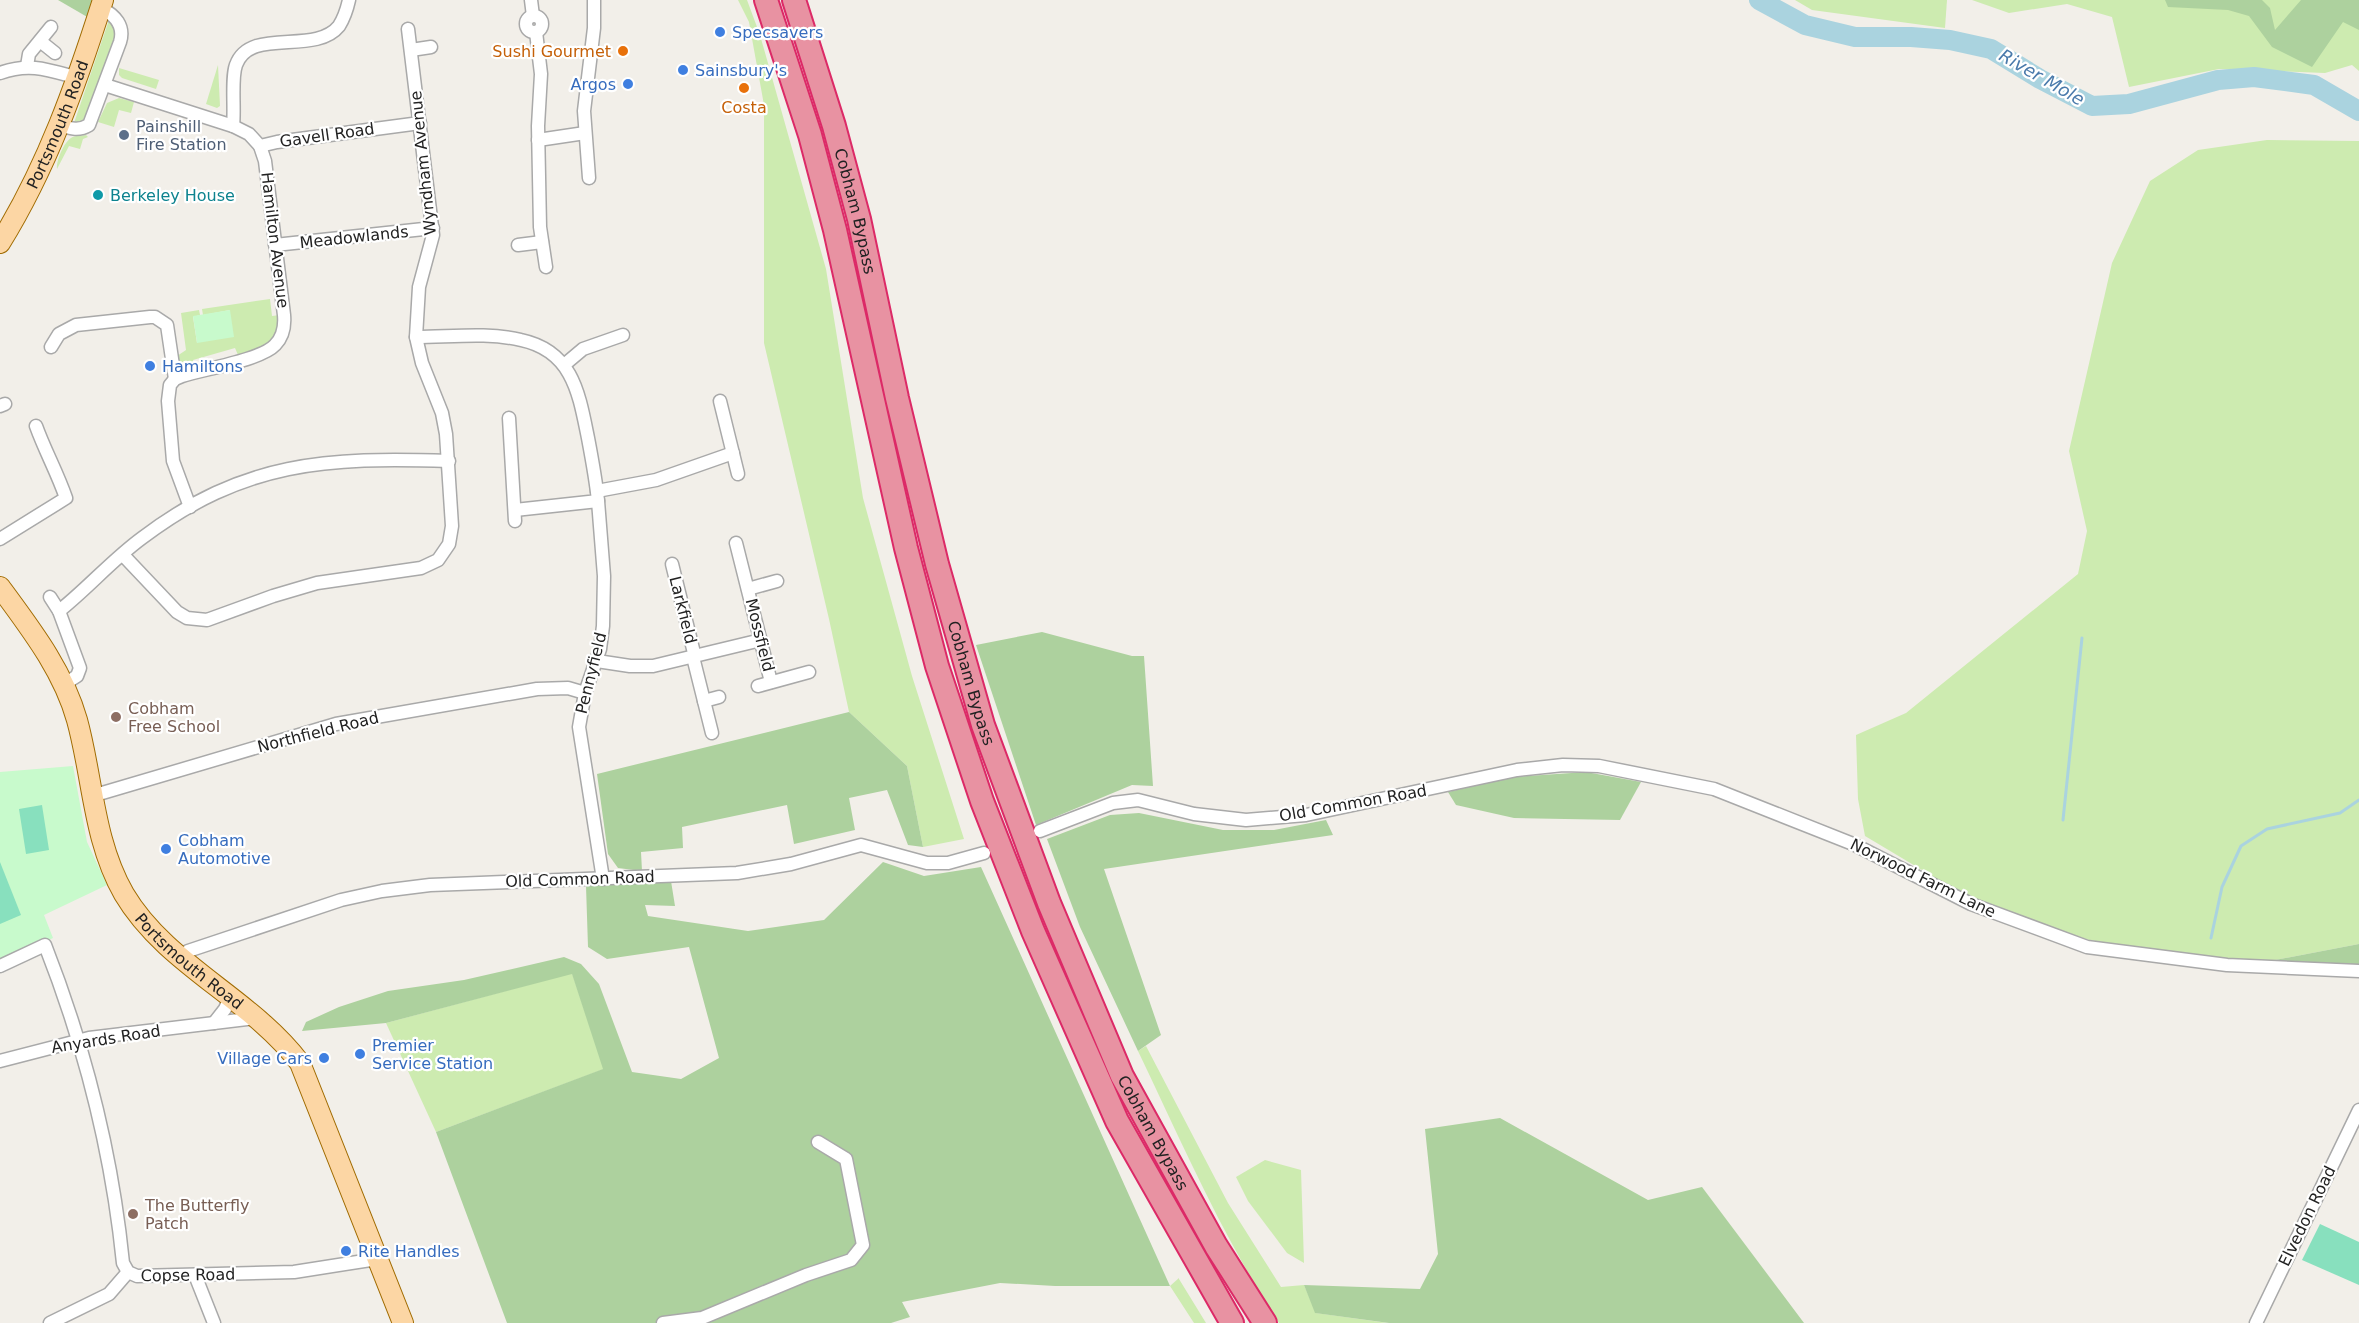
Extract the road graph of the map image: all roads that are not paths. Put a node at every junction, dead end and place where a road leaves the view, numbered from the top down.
1 (350, 0) edge
2 (531, 0) edge
3 (594, 0) edge
4 (766, 0) edge
5 (796, 0) edge
6 (102, 4) edge
7 (51, 27) dead end
8 (408, 29) dead end
9 (40, 41) junction
10 (431, 47) dead end
11 (411, 50) junction
12 (55, 53) dead end
13 (27, 66) junction
14 (0, 73) edge
15 (78, 78) junction
16 (105, 85) junction
17 (420, 123) junction
18 (61, 125) junction
19 (233, 126) junction
20 (585, 133) junction
21 (538, 140) junction
22 (260, 146) junction
23 (590, 178) dead end
24 (433, 228) junction
25 (542, 242) junction
26 (0, 243) edge
27 (275, 245) junction
28 (518, 245) dead end
29 (546, 267) dead end
30 (623, 335) dead end
31 (416, 337) junction
32 (51, 347) dead end
33 (564, 365) junction
34 (175, 379) junction
35 (720, 400) dead end
36 (509, 418) dead end
37 (36, 426) dead end
38 (733, 453) junction
39 (449, 461) junction
40 (738, 474) dead end
41 (598, 496) junction
42 (190, 507) junction
43 (0, 539) edge
44 (736, 543) dead end
45 (123, 555) junction
46 (672, 564) dead end
47 (777, 581) dead end
48 (0, 587) edge
49 (748, 589) junction
50 (50, 597) dead end
51 (59, 611) junction
52 (761, 640) junction
53 (694, 657) junction
54 (597, 661) junction
55 (809, 672) dead end
56 (771, 682) junction
57 (63, 685) junction
58 (758, 686) dead end
59 (585, 693) junction
60 (719, 698) dead end
61 (704, 701) junction
62 (712, 733) dead end
63 (1563, 765) joint
64 (92, 796) junction
65 (1040, 831) dead end
66 (984, 853) dead end
67 (603, 879) junction
68 (180, 956) junction
69 (0, 966) edge
70 (2359, 971) edge
71 (230, 997) junction
72 (256, 1018) junction
73 (214, 1023) junction
74 (79, 1041) junction
75 (0, 1061) edge
76 (2359, 1110) edge
77 (818, 1142) dead end
78 (377, 1259) junction
79 (128, 1272) junction
80 (195, 1275) junction
81 (50, 1323) edge
82 (214, 1323) edge
83 (403, 1323) edge
84 (663, 1323) edge
85 (1232, 1323) edge
86 (1265, 1323) edge
87 (2256, 1323) edge

1 - 19 street
2 - 21 street
3 - 20 street
4 - 85 highway, Cobham Bypass
5 - 86 highway, Cobham Bypass
6 - 15 main road, Portsmouth Road
6 - 16 street
7 - 9 street
8 - 11 street, Wyndham Avenue
9 - 12 street
9 - 13 street
10 - 11 street
11 - 17 street, Wyndham Avenue
13 - 14 street
13 - 15 street
15 - 18 main road, Portsmouth Road
16 - 18 street
16 - 19 street, Gavell Road
17 - 22 street, Gavell Road
17 - 24 street, Wyndham Avenue
18 - 26 main road, Portsmouth Road
19 - 22 street, Gavell Road
20 - 21 street
20 - 23 street
21 - 25 street
22 - 27 street, Hamilton Avenue
24 - 27 street, Meadowlands
24 - 31 street, Wyndham Avenue
25 - 28 street
25 - 29 street
27 - 34 street, Hamilton Avenue
30 - 33 street
31 - 33 street
31 - 39 street, Wyndham Avenue
32 - 34 street
33 - 41 street, Pennyfield
34 - 42 street
35 - 38 street
36 - 41 street
37 - 43 street
38 - 40 street
38 - 41 street
39 - 42 street
39 - 45 street, Wyndham Avenue
41 - 54 street, Pennyfield
42 - 45 street
44 - 49 street, Mossfield
45 - 51 street
46 - 53 street, Larkfield
47 - 49 street, Mossfield
48 - 57 main road, Portsmouth Road
49 - 52 street, Mossfield
50 - 51 street
51 - 57 street
52 - 53 street, Larkfield
52 - 56 street, Mossfield
53 - 54 street, Larkfield
53 - 61 street, Larkfield
54 - 59 street, Pennyfield
55 - 56 street, Mossfield
56 - 58 street, Mossfield
57 - 64 main road, Portsmouth Road
59 - 64 street, Northfield Road
59 - 67 street, Pennyfield
60 - 61 street
61 - 62 street, Larkfield
63 - 65 street, Old Common Road
63 - 70 street, Norwood Farm Lane
64 - 68 main road, Portsmouth Road
66 - 67 street, Old Common Road
67 - 68 street, Old Common Road
68 - 71 main road, Portsmouth Road
69 - 74 street, Copse Road
71 - 72 main road, Portsmouth Road
71 - 73 street
72 - 73 street, Anyards Road
72 - 78 main road, Portsmouth Road
73 - 74 street, Anyards Road
74 - 75 street, Anyards Road
74 - 79 street, Copse Road
76 - 87 street, Elvedon Road
77 - 84 street
78 - 80 street, Copse Road
78 - 83 main road, Portsmouth Road
79 - 80 street, Copse Road
79 - 81 street
80 - 82 street

